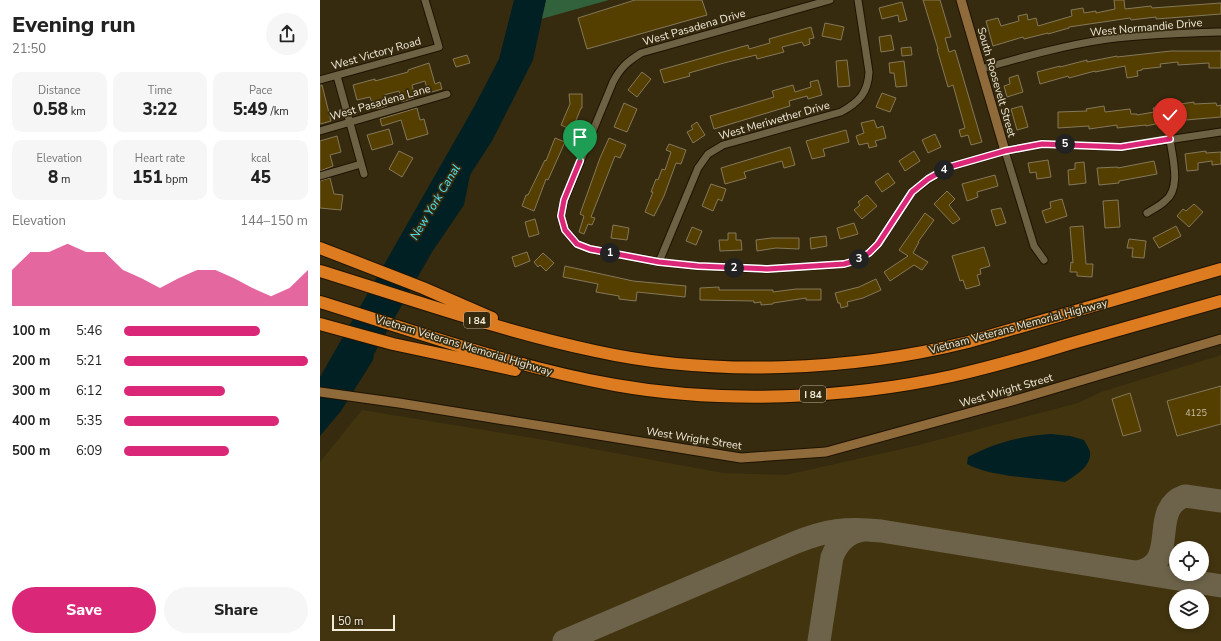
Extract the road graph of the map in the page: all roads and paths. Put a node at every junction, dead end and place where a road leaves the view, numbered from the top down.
1 (425, 0) edge
2 (830, 0) edge
3 (858, 0) edge
4 (961, 0) edge
5 (1221, 32) edge
6 (981, 69) junction
7 (336, 76) junction
8 (320, 80) edge
9 (447, 94) dead end
10 (350, 122) junction
11 (320, 131) edge
12 (1221, 132) edge
13 (1170, 139) junction
14 (1005, 151) junction
15 (361, 164) junction
16 (364, 174) dead end
17 (320, 176) edge
18 (1147, 213) dead end
19 (320, 248) edge
20 (1044, 260) dead end
21 (659, 262) junction
22 (1221, 269) edge
23 (320, 271) edge
24 (1221, 301) edge
25 (320, 302) edge
26 (320, 324) edge
27 (537, 338) junction
28 (1221, 339) edge
29 (617, 385) junction
30 (320, 392) edge

1 - 7 street, West Victory Road
2 - 21 street, West Pasadena Drive
3 - 21 street, West Meriwether Drive
4 - 6 street, South Roosevelt Street
5 - 6 street, West Normandie Drive
6 - 14 street, South Roosevelt Street
7 - 8 street, West Victory Road
7 - 10 street
9 - 10 street, West Pasadena Lane
10 - 11 street, West Pasadena Lane
10 - 15 street
12 - 13 street
13 - 14 street
13 - 18 street
14 - 20 street, South Roosevelt Street
14 - 21 street
15 - 16 street
15 - 17 street
19 - 27 highway
22 - 27 highway, Vietnam Veterans Memorial Highway / I 84
23 - 27 highway, Vietnam Veterans Memorial Highway / I 84
24 - 29 highway, Vietnam Veterans Memorial Highway / I 84
25 - 29 highway, Vietnam Veterans Memorial Highway / I 84
26 - 29 highway
28 - 30 street, West Wright Street

